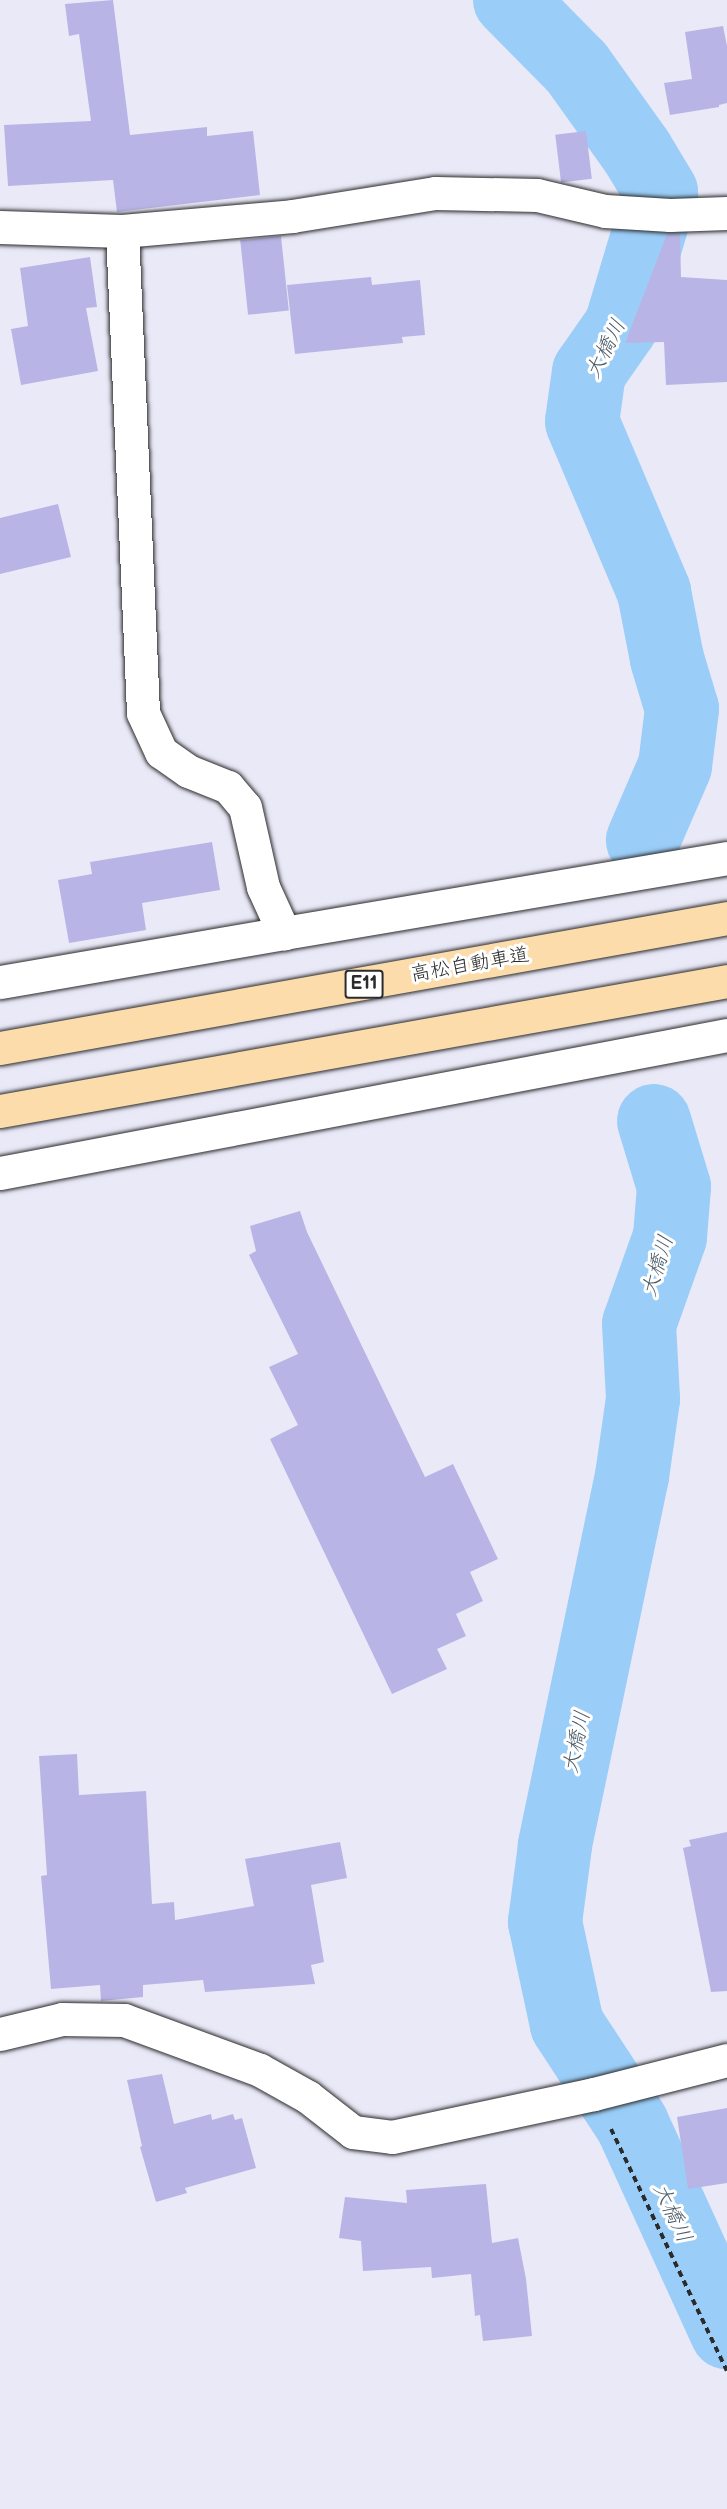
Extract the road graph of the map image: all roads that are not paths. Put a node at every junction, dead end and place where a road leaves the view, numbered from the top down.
1 (727, 213) edge
2 (0, 227) edge
3 (122, 231) junction
4 (727, 858) edge
5 (727, 918) edge
6 (284, 933) junction
7 (727, 981) edge
8 (0, 982) edge
9 (727, 1035) edge
10 (0, 1048) edge
11 (0, 1111) edge
12 (0, 1173) edge
13 (0, 2034) edge
14 (727, 2060) edge

1 - 3 street
2 - 3 street
3 - 6 street
4 - 6 street
5 - 10 highway, 高松自動車道 / E11
6 - 8 street
7 - 11 highway
9 - 12 street
13 - 14 street

